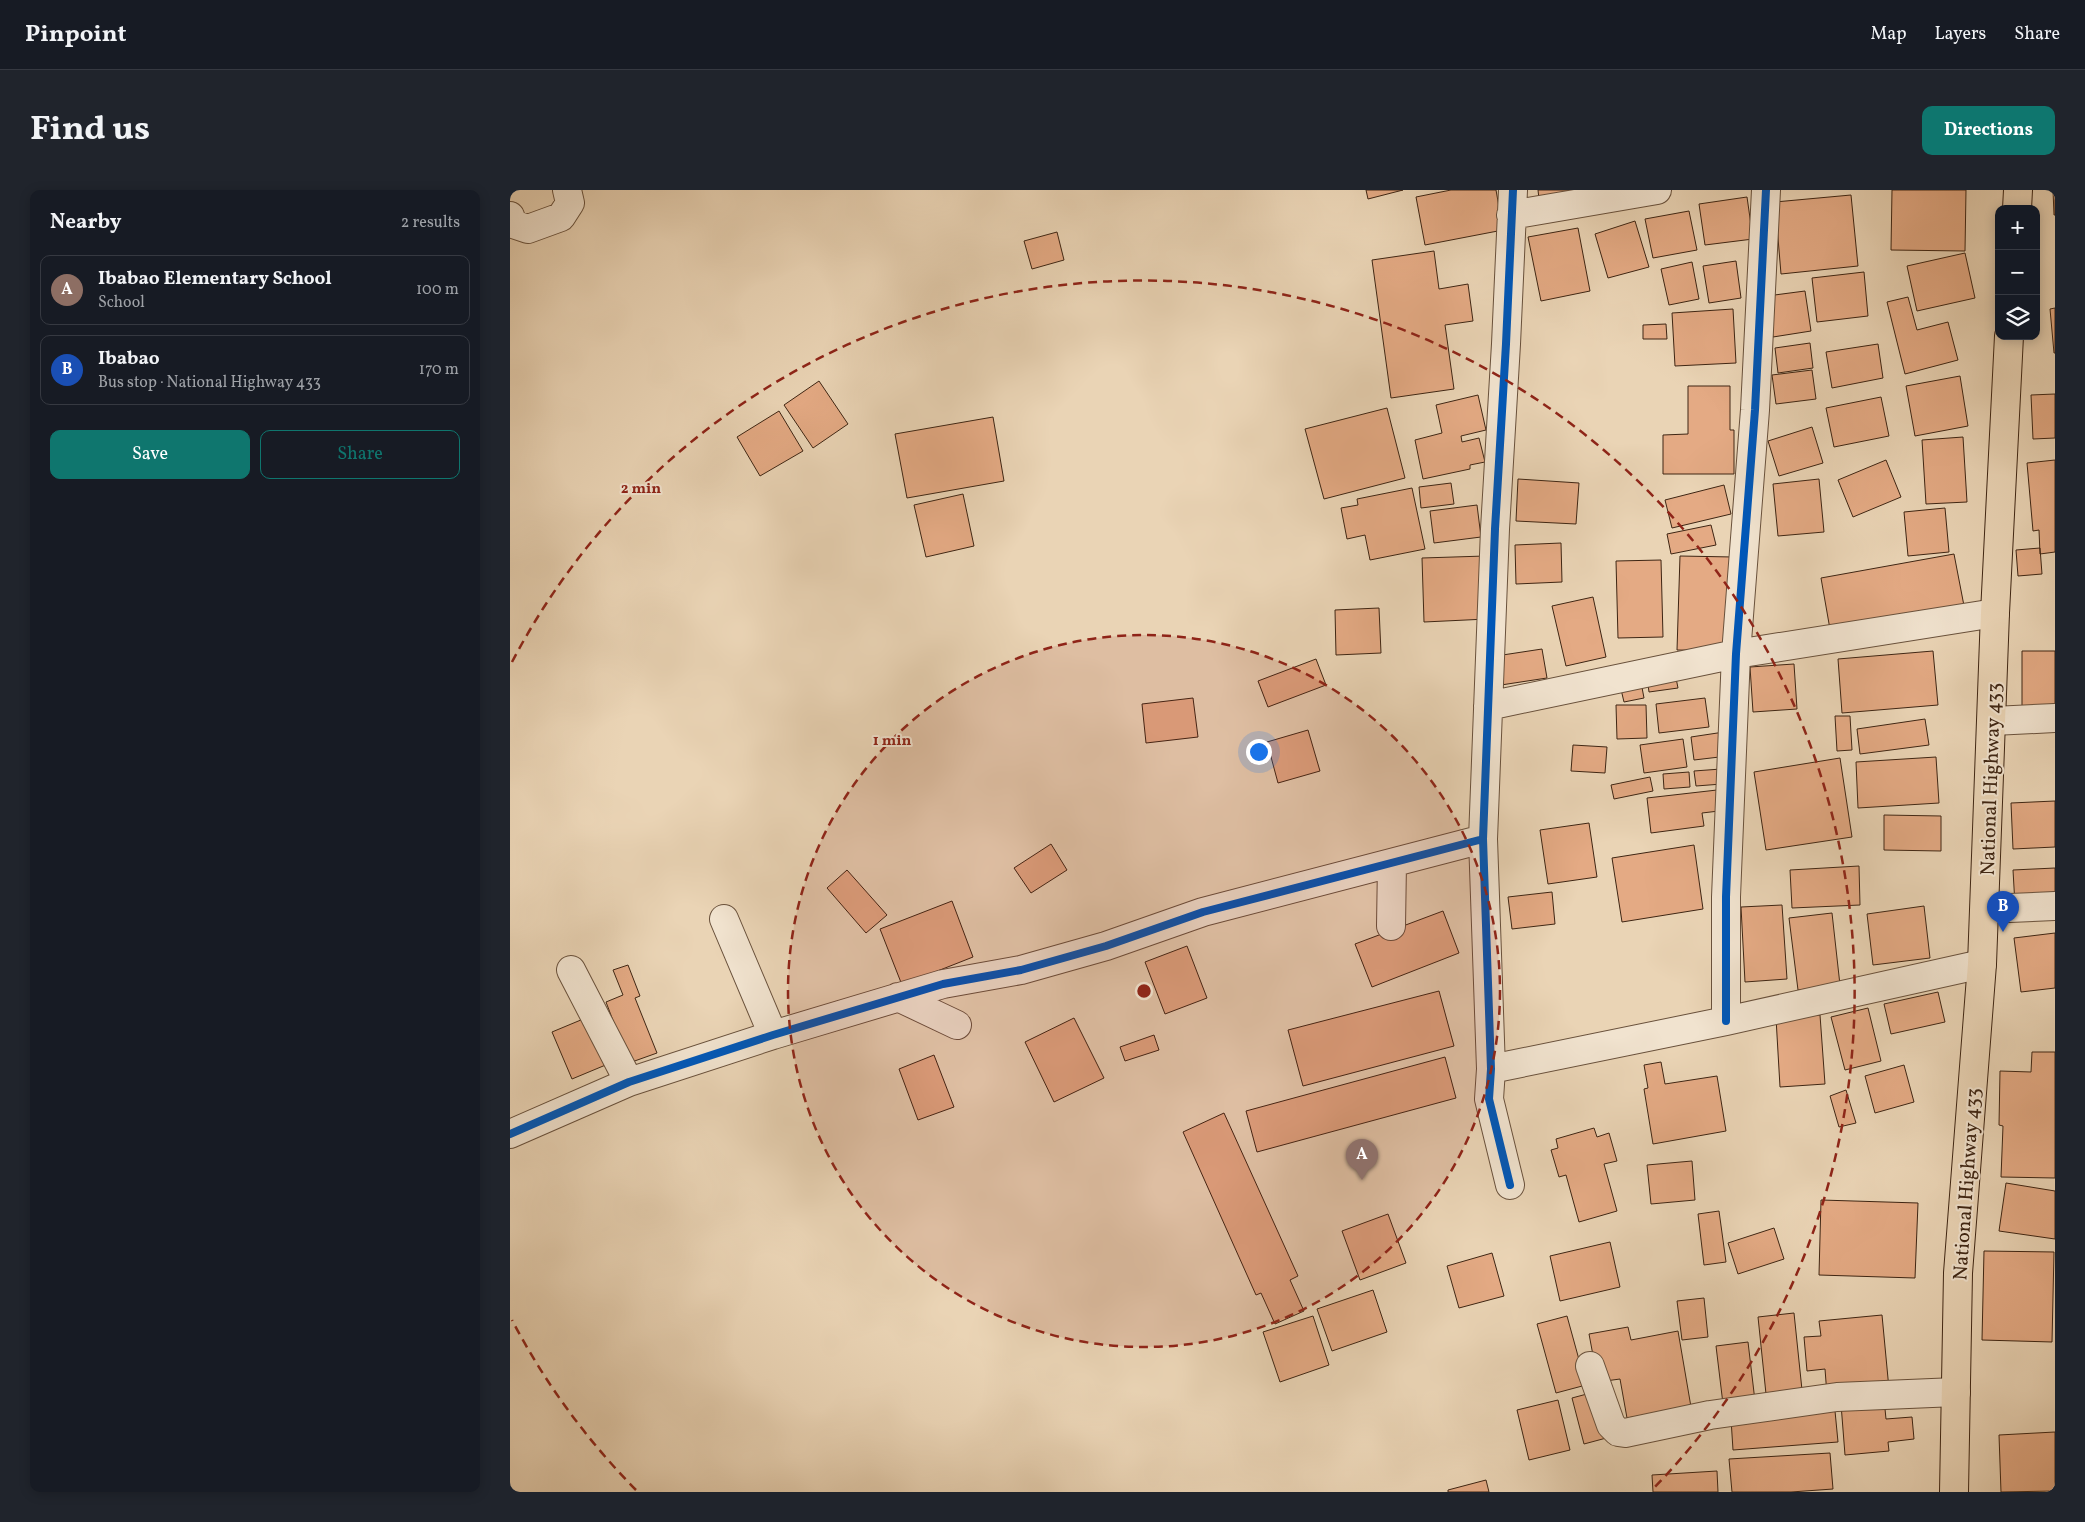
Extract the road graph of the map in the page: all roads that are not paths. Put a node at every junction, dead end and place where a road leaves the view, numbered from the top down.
1 (566, 190) edge
2 (1657, 190) edge
3 (1766, 190) edge
4 (2018, 190) edge
5 (1512, 202) edge
6 (2018, 205) edge
7 (510, 216) edge
8 (2009, 340) edge
9 (1995, 613) junction
10 (1736, 654) junction
11 (1488, 706) junction
12 (2055, 718) edge
13 (1993, 721) junction
14 (1483, 839) junction
15 (1392, 863) junction
16 (2055, 906) edge
17 (1985, 909) junction
18 (724, 919) dead end
19 (1391, 926) dead end
20 (1982, 964) junction
21 (571, 970) dead end
22 (898, 998) junction
23 (1726, 1022) junction
24 (957, 1024) dead end
25 (773, 1035) junction
26 (1491, 1068) junction
27 (629, 1082) junction
28 (510, 1134) edge
29 (1510, 1185) dead end
30 (1590, 1366) dead end
31 (1956, 1392) junction
32 (1954, 1492) edge

1 - 7 street
2 - 5 street
3 - 10 street
4 - 6 main road
5 - 11 street
8 - 9 main road, National Highway 433
9 - 10 street
9 - 13 main road, National Highway 433
10 - 11 street
10 - 23 street
11 - 14 street
12 - 13 street
13 - 17 main road, National Highway 433
14 - 15 street
14 - 26 street
15 - 19 street
15 - 22 street
16 - 17 street
17 - 20 main road, National Highway 433
18 - 25 street
20 - 23 street
20 - 31 main road, National Highway 433
21 - 27 street
22 - 24 street
22 - 25 street
23 - 26 street
25 - 27 street
26 - 29 street
27 - 28 street
30 - 31 street
31 - 32 main road, National Highway 433

